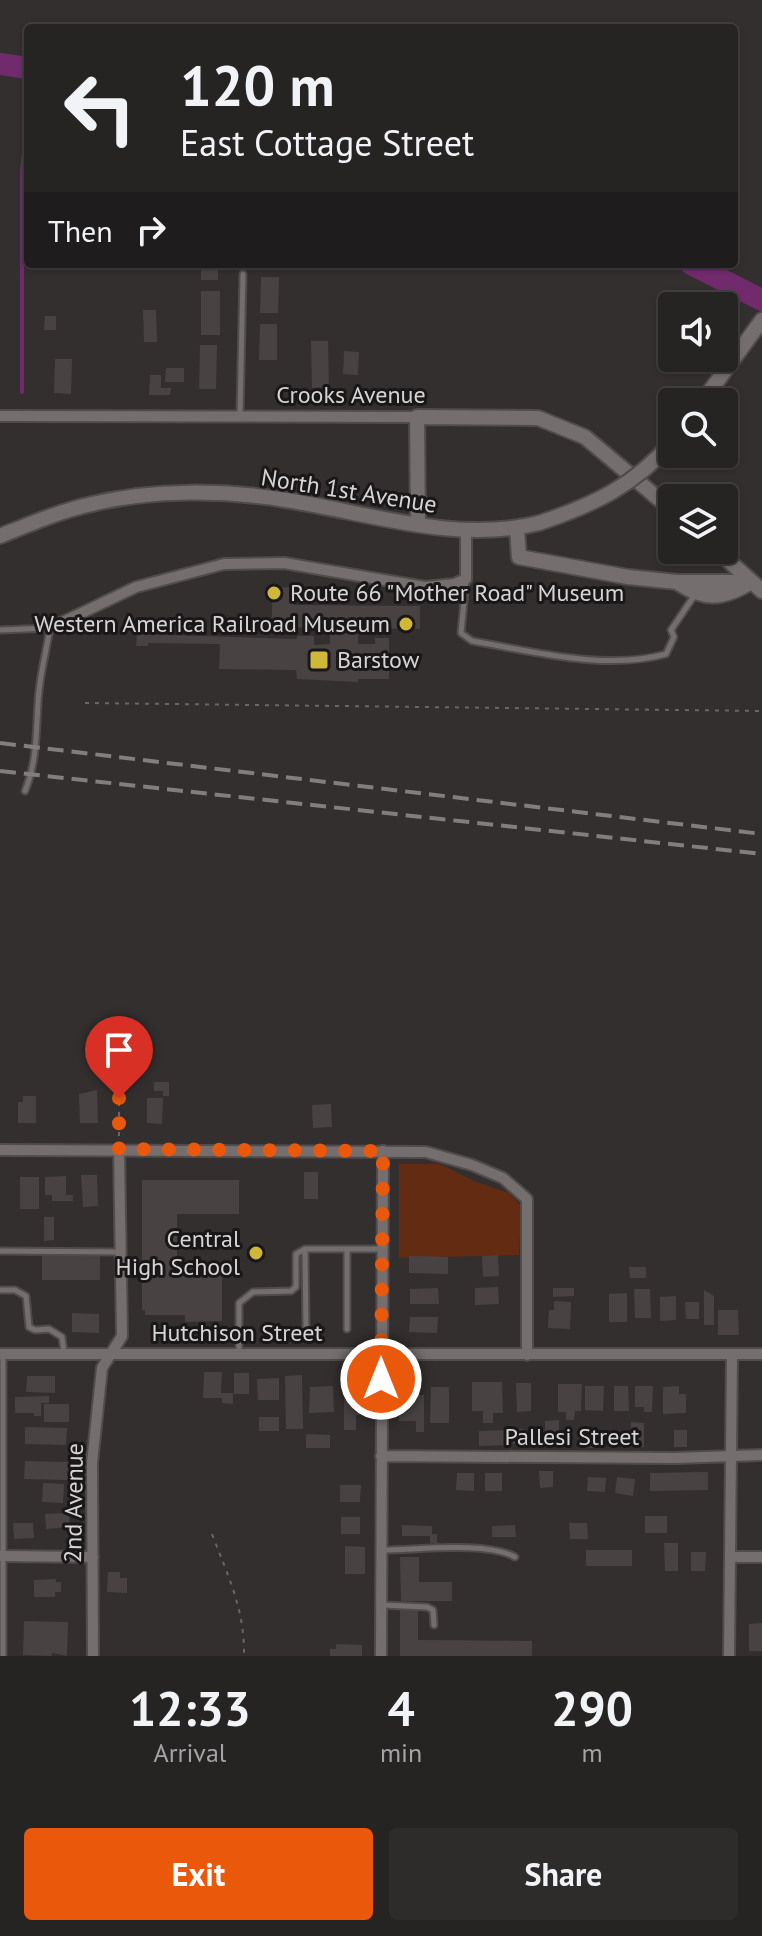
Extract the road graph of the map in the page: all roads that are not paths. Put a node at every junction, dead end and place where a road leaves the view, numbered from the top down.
1 (243, 274) dead end
2 (762, 320) edge
3 (712, 388) edge
4 (0, 416) edge
5 (240, 416) junction
6 (417, 417) junction
7 (658, 455) edge
8 (658, 498) edge
9 (418, 524) junction
10 (517, 529) junction
11 (466, 531) junction
12 (0, 536) edge
13 (733, 564) edge
14 (466, 579) junction
15 (677, 582) junction
16 (757, 586) edge
17 (695, 594) junction
18 (50, 628) junction
19 (0, 630) edge
20 (25, 791) dead end
21 (119, 1149) junction
22 (0, 1150) edge
23 (383, 1151) junction
24 (305, 1249) junction
25 (347, 1249) junction
26 (382, 1249) junction
27 (0, 1251) edge
28 (121, 1252) junction
29 (0, 1290) edge
30 (306, 1329) dead end
31 (347, 1329) dead end
32 (112, 1353) junction
33 (381, 1353) junction
34 (2, 1354) edge
35 (64, 1354) junction
36 (239, 1354) junction
37 (732, 1354) junction
38 (762, 1354) edge
39 (527, 1355) junction
40 (731, 1455) junction
41 (762, 1455) edge
42 (381, 1456) junction
43 (381, 1550) junction
44 (2, 1556) edge
45 (93, 1557) junction
46 (515, 1557) dead end
47 (731, 1557) junction
48 (762, 1557) edge
49 (381, 1605) junction
50 (434, 1625) dead end
51 (3, 1656) edge
52 (93, 1656) edge
53 (381, 1656) edge
54 (729, 1656) edge

1 - 5 lane
2 - 3 main road
4 - 5 street, Crooks Avenue
5 - 6 street, Crooks Avenue
6 - 8 main road, Crooks Avenue
6 - 9 main road
7 - 10 main road, North 1st Avenue, bridge
9 - 11 main road, North 1st Avenue
9 - 12 main road, North 1st Avenue
10 - 11 main road, North 1st Avenue
10 - 15 main road
11 - 14 street
13 - 16 main road
14 - 17 lane
14 - 18 street
15 - 16 main road
15 - 17 main road
16 - 17 main road
18 - 19 lane
18 - 20 lane
21 - 22 street
21 - 23 street
21 - 28 street, 2nd Avenue
23 - 26 street
23 - 39 street
24 - 25 lane
24 - 30 lane
24 - 36 lane
25 - 26 lane
25 - 31 lane
26 - 33 street
27 - 28 lane
28 - 32 street, 2nd Avenue
29 - 35 lane
32 - 35 street, Hutchison Street
32 - 36 street, Hutchison Street
32 - 45 street, 2nd Avenue
33 - 36 street, Hutchison Street
33 - 39 street, Hutchison Street
33 - 42 street
34 - 35 street, Hutchison Street
34 - 44 lane
37 - 38 street, Hutchison Street
37 - 39 street, Hutchison Street
37 - 40 street
40 - 41 street, Pallesi Street
40 - 42 street, Pallesi Street
40 - 47 street
42 - 43 street
43 - 46 lane
43 - 49 street
44 - 45 street
44 - 51 lane
45 - 52 street, 2nd Avenue
47 - 48 street
47 - 54 street
49 - 50 lane
49 - 53 street

